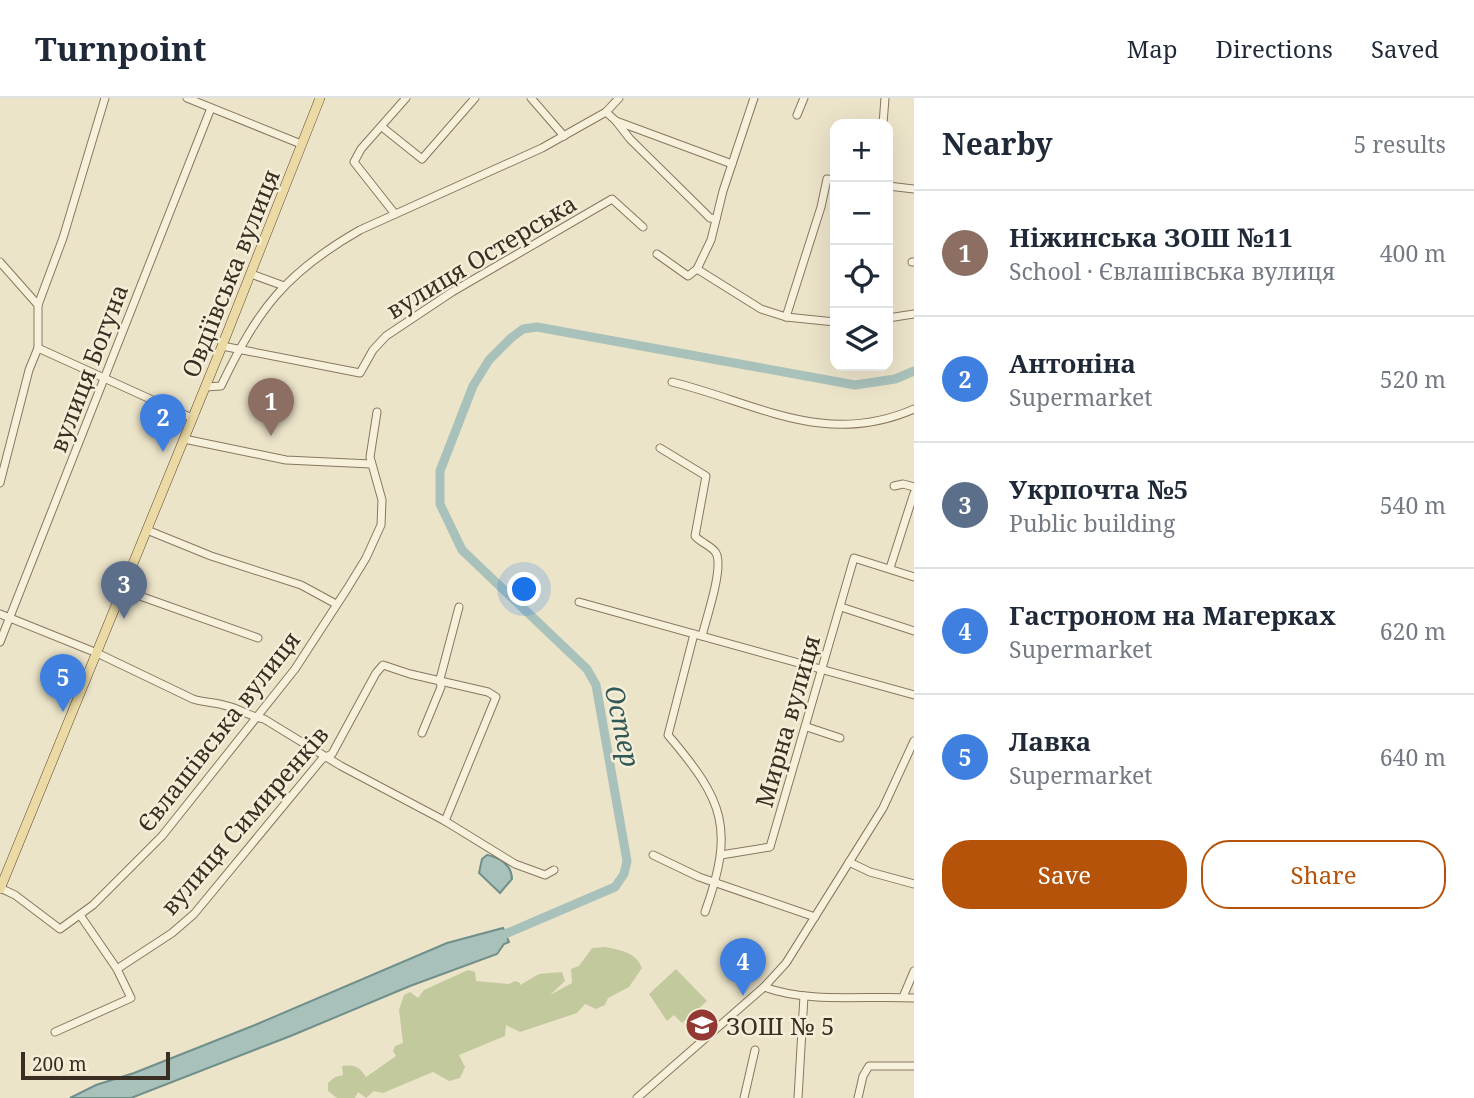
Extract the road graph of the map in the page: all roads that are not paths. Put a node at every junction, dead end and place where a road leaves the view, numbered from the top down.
1 (105, 98) edge
2 (187, 98) edge
3 (320, 98) edge
4 (406, 98) edge
5 (475, 98) edge
6 (531, 98) edge
7 (754, 98) edge
8 (804, 98) edge
9 (885, 98) edge
10 (616, 99) edge
11 (211, 108) junction
12 (606, 112) junction
13 (797, 116) dead end
14 (883, 119) edge
15 (616, 121) junction
16 (382, 127) junction
17 (564, 136) junction
18 (301, 144) junction
19 (732, 164) junction
20 (830, 179) edge
21 (893, 187) edge
22 (914, 189) edge
23 (395, 214) junction
24 (716, 219) junction
25 (643, 227) dead end
26 (657, 254) dead end
27 (0, 262) edge
28 (697, 269) junction
29 (251, 274) junction
30 (284, 286) junction
31 (38, 305) junction
32 (914, 314) edge
33 (786, 317) junction
34 (893, 317) edge
35 (830, 321) edge
36 (222, 346) junction
37 (38, 348) junction
38 (238, 350) junction
39 (105, 379) junction
40 (672, 382) dead end
41 (205, 387) junction
42 (913, 410) edge
43 (377, 412) dead end
44 (192, 418) junction
45 (914, 420) edge
46 (184, 439) junction
47 (660, 448) dead end
48 (371, 464) junction
49 (0, 483) edge
50 (894, 486) dead end
51 (914, 487) edge
52 (914, 493) edge
53 (147, 530) junction
54 (890, 568) junction
55 (914, 577) edge
56 (123, 590) junction
57 (579, 602) dead end
58 (336, 604) junction
59 (459, 607) dead end
60 (841, 607) junction
61 (0, 614) edge
62 (11, 618) junction
63 (914, 631) edge
64 (698, 635) junction
65 (258, 638) dead end
66 (0, 642) edge
67 (97, 653) junction
68 (823, 669) junction
69 (440, 680) junction
70 (914, 695) edge
71 (258, 718) junction
72 (807, 727) junction
73 (422, 733) dead end
74 (840, 738) dead end
75 (914, 741) edge
76 (327, 757) junction
77 (445, 821) junction
78 (653, 855) dead end
79 (721, 855) junction
80 (849, 862) junction
81 (554, 870) dead end
82 (716, 881) junction
83 (914, 884) edge
84 (0, 888) edge
85 (705, 912) dead end
86 (80, 915) junction
87 (816, 917) junction
88 (117, 969) junction
89 (914, 971) edge
90 (764, 987) junction
91 (804, 996) junction
92 (903, 997) junction
93 (914, 998) edge
94 (55, 1032) dead end
95 (755, 1050) dead end
96 (914, 1066) edge
97 (637, 1098) edge
98 (744, 1098) edge
99 (798, 1098) edge
100 (858, 1098) edge

1 - 31 street
2 - 11 street
3 - 18 main road, Овдіївська вулиця
4 - 16 street
5 - 16 street
6 - 17 street
7 - 19 street
8 - 13 street
9 - 14 street
10 - 12 street
11 - 18 street
11 - 39 street, вулиця Богуна
12 - 15 street
12 - 17 street
15 - 19 street
15 - 24 street
16 - 23 street
17 - 23 street
18 - 29 main road, Овдіївська вулиця
19 - 24 street
20 - 33 street
21 - 22 street
23 - 30 street
24 - 28 street
25 - 38 street, вулиця Остерська
26 - 28 street
27 - 31 street
28 - 33 street
29 - 30 street
29 - 36 main road, Овдіївська вулиця
30 - 38 street
31 - 37 street
32 - 34 street
33 - 35 street
36 - 38 street, вулиця Остерська
36 - 41 main road, Овдіївська вулиця
37 - 39 street
37 - 49 street
38 - 41 street
39 - 44 street
39 - 62 street, вулиця Богуна
40 - 42 street
41 - 44 main road, Овдіївська вулиця
42 - 45 street
43 - 48 street, Євлашівська вулиця
44 - 46 main road, Овдіївська вулиця
46 - 48 street
46 - 53 main road, Овдіївська вулиця
47 - 64 street
48 - 58 street, Євлашівська вулиця
50 - 51 street
52 - 54 street
53 - 56 main road, Овдіївська вулиця
53 - 58 street
54 - 55 street
54 - 60 street, Мирна вулиця
56 - 65 street
56 - 67 main road, Овдіївська вулиця
57 - 64 street
58 - 71 street, Євлашівська вулиця
59 - 69 street
60 - 63 street
60 - 68 street, Мирна вулиця
61 - 62 street
62 - 66 street, вулиця Богуна
62 - 67 street
64 - 68 street
64 - 79 street
67 - 71 street
67 - 84 main road, Овдіївська вулиця
68 - 70 street
68 - 72 street, Мирна вулиця
69 - 73 street
69 - 76 street, вулиця Симиренків
69 - 77 street
71 - 76 street
71 - 86 street, Євлашівська вулиця
72 - 74 street
72 - 79 street, Мирна вулиця
75 - 80 street
76 - 77 street
76 - 88 street, вулиця Симиренків
77 - 81 street
78 - 82 street
79 - 82 street
80 - 83 street
80 - 87 street
82 - 85 street
82 - 87 street
84 - 86 street, Євлашівська вулиця
86 - 88 street
87 - 90 street
88 - 94 street
89 - 92 street
90 - 91 street
90 - 97 street
91 - 92 street
91 - 99 street
92 - 93 street
95 - 98 street
96 - 100 street

